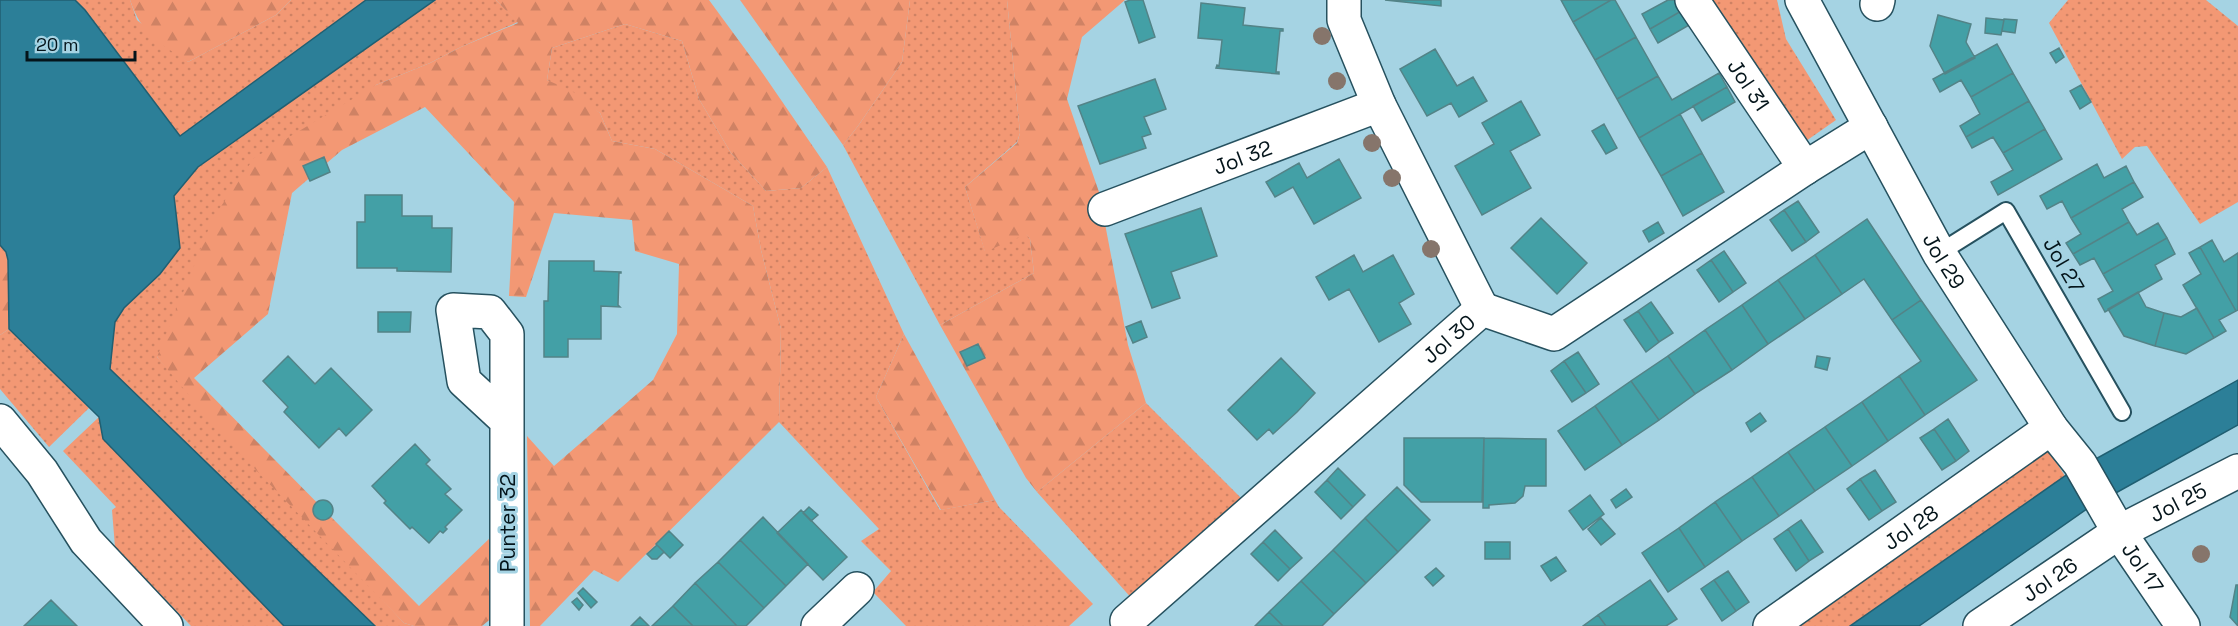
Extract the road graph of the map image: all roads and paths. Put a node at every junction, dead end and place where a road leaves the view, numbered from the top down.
1 (1344, 0) edge
2 (1692, 0) edge
3 (1802, 0) edge
4 (1379, 105) junction
5 (1871, 127) junction
6 (1805, 168) junction
7 (1104, 209) dead end
8 (1939, 253) junction
9 (1482, 309) junction
10 (2122, 412) dead end
11 (506, 420) dead end
12 (0, 421) edge
13 (2051, 428) junction
14 (2238, 471) edge
15 (2112, 520) junction
16 (857, 589) dead end
17 (1127, 621) dead end
18 (166, 626) edge
19 (507, 626) edge
20 (818, 626) edge
21 (1770, 626) edge
22 (1980, 626) edge
23 (2183, 626) edge

1 - 4 street
2 - 6 street, Jol 31
3 - 5 street, Jol 29
4 - 7 street, Jol 32
4 - 9 street
5 - 6 street, Jol 30
5 - 8 street, Jol 29
6 - 9 street, Jol 30
8 - 10 lane, Jol 27
8 - 13 street, Jol 29
9 - 17 street, Jol 30
11 - 19 street, Punter 32
12 - 18 street
13 - 15 street, Jol 29
13 - 21 street, Jol 28
14 - 15 street, Jol 25
15 - 22 street, Jol 26
15 - 23 street, Jol 17
16 - 20 street

